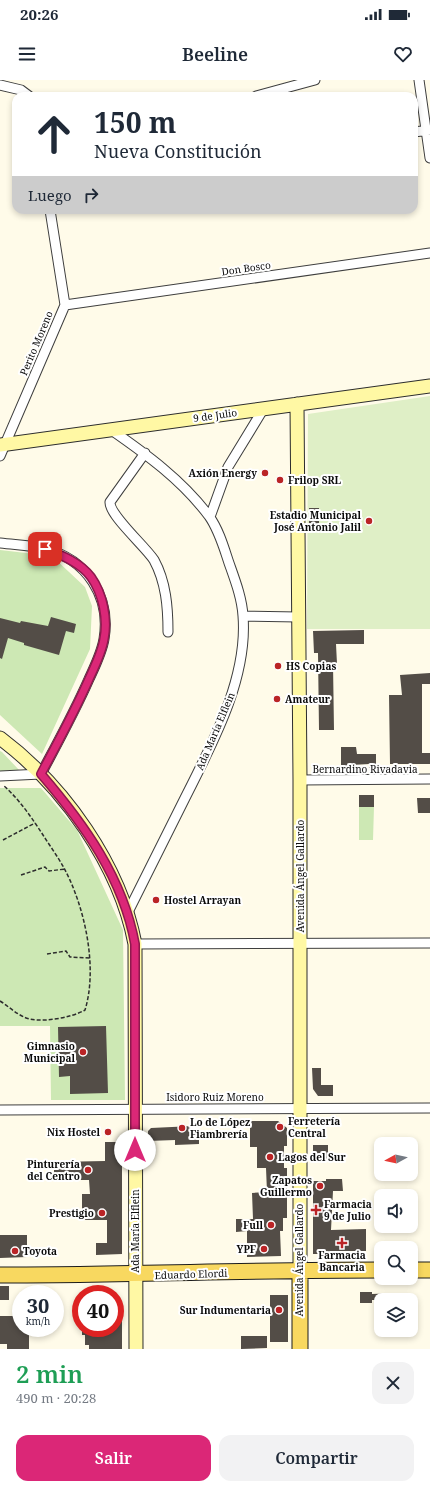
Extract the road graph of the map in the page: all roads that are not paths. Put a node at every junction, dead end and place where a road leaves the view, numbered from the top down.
1 (315, 80) edge
2 (419, 80) edge
3 (0, 85) edge
4 (22, 92) edge
5 (271, 92) edge
6 (428, 130) edge
7 (418, 131) edge
8 (430, 158) edge
9 (51, 214) edge
10 (430, 253) edge
11 (65, 304) junction
12 (430, 386) edge
13 (297, 404) junction
14 (264, 408) junction
15 (110, 428) junction
16 (2, 448) edge
17 (145, 453) junction
18 (210, 517) junction
19 (0, 543) edge
20 (243, 616) junction
21 (298, 617) junction
22 (168, 632) dead end
23 (0, 738) edge
24 (41, 774) junction
25 (0, 776) edge
26 (300, 780) junction
27 (430, 780) edge
28 (128, 912) junction
29 (430, 943) edge
30 (135, 944) junction
31 (299, 944) junction
32 (135, 1108) junction
33 (299, 1108) junction
34 (430, 1108) edge
35 (0, 1110) edge
36 (300, 1270) junction
37 (374, 1270) edge
38 (418, 1270) edge
39 (430, 1270) edge
40 (136, 1275) junction
41 (0, 1276) edge
42 (136, 1349) edge
43 (300, 1349) edge

1 - 5 street
2 - 6 street
3 - 4 street
6 - 7 street
6 - 8 street
9 - 11 street, Perito Moreno
10 - 11 street, Don Bosco
11 - 16 street, Perito Moreno
12 - 13 street, 9 de Julio
13 - 14 street, 9 de Julio
13 - 21 street, Avenida Ángel Gallardo
14 - 15 street, 9 de Julio
14 - 18 street
15 - 16 street, 9 de Julio
15 - 17 street, Ada María Elflein
17 - 18 street, Ada María Elflein
17 - 22 street
18 - 20 street, Ada María Elflein
19 - 24 street
20 - 21 street
20 - 28 street, Ada María Elflein
21 - 26 street, Avenida Ángel Gallardo
23 - 24 street, Ada María Elflein
24 - 25 street
24 - 28 street, Ada María Elflein
26 - 27 street, Bernardino Rivadavia
26 - 31 street, Avenida Ángel Gallardo
28 - 30 street, Ada María Elflein
29 - 31 street
30 - 31 street
30 - 32 street, Ada María Elflein
31 - 33 street, Avenida Ángel Gallardo
32 - 33 street, Isidoro Ruiz Moreno
32 - 35 street, Isidoro Ruiz Moreno
32 - 40 street, Ada María Elflein
33 - 34 street, Isidoro Ruiz Moreno
33 - 36 street, Avenida Ángel Gallardo
36 - 37 main road, Eduardo Elordi
36 - 40 main road, Eduardo Elordi
36 - 43 main road, Avenida Ángel Gallardo
38 - 39 main road
40 - 41 main road, Eduardo Elordi
40 - 42 street, Ada María Elflein

